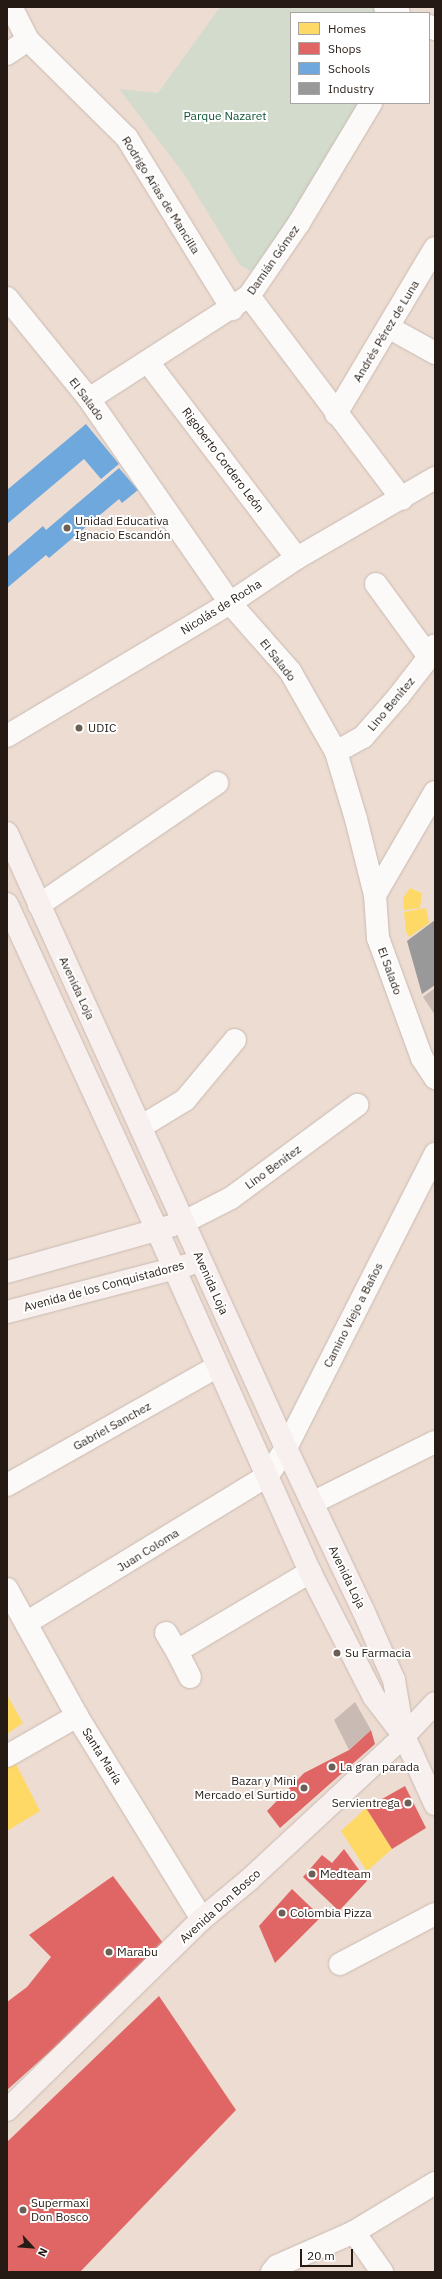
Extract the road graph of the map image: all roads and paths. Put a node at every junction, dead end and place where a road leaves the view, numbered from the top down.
1 (11, 7) edge
2 (385, 7) edge
3 (397, 12) edge
4 (28, 40) junction
5 (7, 54) edge
6 (370, 104) edge
7 (435, 248) edge
8 (249, 296) junction
9 (7, 298) edge
10 (232, 309) junction
11 (388, 327) junction
12 (435, 352) edge
13 (148, 362) junction
14 (89, 399) junction
15 (336, 414) junction
16 (435, 478) edge
17 (402, 499) junction
18 (297, 558) junction
19 (376, 584) dead end
20 (230, 603) junction
21 (432, 651) edge
22 (7, 736) edge
23 (336, 752) junction
24 (217, 783) dead end
25 (435, 792) edge
26 (7, 833) edge
27 (375, 895) junction
28 (7, 904) edge
29 (39, 905) junction
30 (235, 1040) dead end
31 (435, 1078) edge
32 (357, 1105) dead end
33 (142, 1126) junction
34 (435, 1154) edge
35 (184, 1222) junction
36 (157, 1230) junction
37 (202, 1261) junction
38 (174, 1268) junction
39 (7, 1272) edge
40 (7, 1312) edge
41 (216, 1367) junction
42 (435, 1442) edge
43 (286, 1448) junction
44 (268, 1475) junction
45 (7, 1484) edge
46 (312, 1503) junction
47 (310, 1572) junction
48 (8, 1596) edge
49 (26, 1623) junction
50 (190, 1678) dead end
51 (435, 1703) edge
52 (77, 1716) junction
53 (404, 1736) junction
54 (7, 1756) edge
55 (435, 1804) edge
56 (435, 1914) edge
57 (202, 1919) junction
58 (340, 1964) dead end
59 (7, 2110) edge
60 (435, 2183) edge
61 (354, 2232) junction
62 (272, 2272) edge
63 (382, 2272) edge

1 - 4 street
2 - 3 street
4 - 5 street
4 - 10 street, Rodrigo Arias de Mancilla
6 - 8 street, Damián Gómez
7 - 11 street, Andrés Pérez de Luna
8 - 10 street, Damián Gómez
8 - 15 street
9 - 14 street, El Salado
10 - 13 street, Damián Gómez
11 - 12 street
11 - 15 street, Andrés Pérez de Luna
13 - 14 street, Damián Gómez
13 - 18 street, Rigoberto Cordero León
14 - 20 street, El Salado
15 - 17 street
16 - 17 street, Nicolás de Rocha
17 - 18 street, Nicolás de Rocha
18 - 20 street, Nicolás de Rocha
19 - 21 street
20 - 22 street, Nicolás de Rocha
20 - 23 street, El Salado
21 - 23 street, Lino Benítez
23 - 27 street, El Salado
24 - 29 street
25 - 27 street
26 - 29 main road, Avenida Loja
27 - 31 street, El Salado
28 - 36 main road, Avenida Loja
29 - 33 main road, Avenida Loja
30 - 33 street
32 - 35 street, Lino Benítez
33 - 35 main road, Avenida Loja
34 - 43 street, Camino Viejo a Baños
35 - 36 main road
35 - 37 main road, Avenida Loja
36 - 38 main road, Avenida Loja
36 - 39 main road
37 - 38 main road, Avenida de los Conquistadores
37 - 43 main road, Avenida Loja
38 - 40 main road, Avenida de los Conquistadores
38 - 41 main road, Avenida Loja
41 - 44 main road, Avenida Loja
41 - 45 street, Gabriel Sanchez
42 - 46 street
43 - 44 street, Camino Viejo a Baños
43 - 46 main road, Avenida Loja
44 - 47 main road, Avenida Loja
44 - 49 street, Juan Coloma
46 - 53 main road, Avenida Loja
47 - 50 street
47 - 53 main road, Avenida Loja
48 - 49 street, Santa María
49 - 52 street, Santa María
51 - 53 main road, Avenida Don Bosco
52 - 54 street
52 - 57 street, Santa María
53 - 55 main road, Avenida Loja
53 - 57 main road, Avenida Don Bosco
56 - 58 street
57 - 59 main road, Avenida Don Bosco
60 - 61 street
61 - 62 street
61 - 63 street

